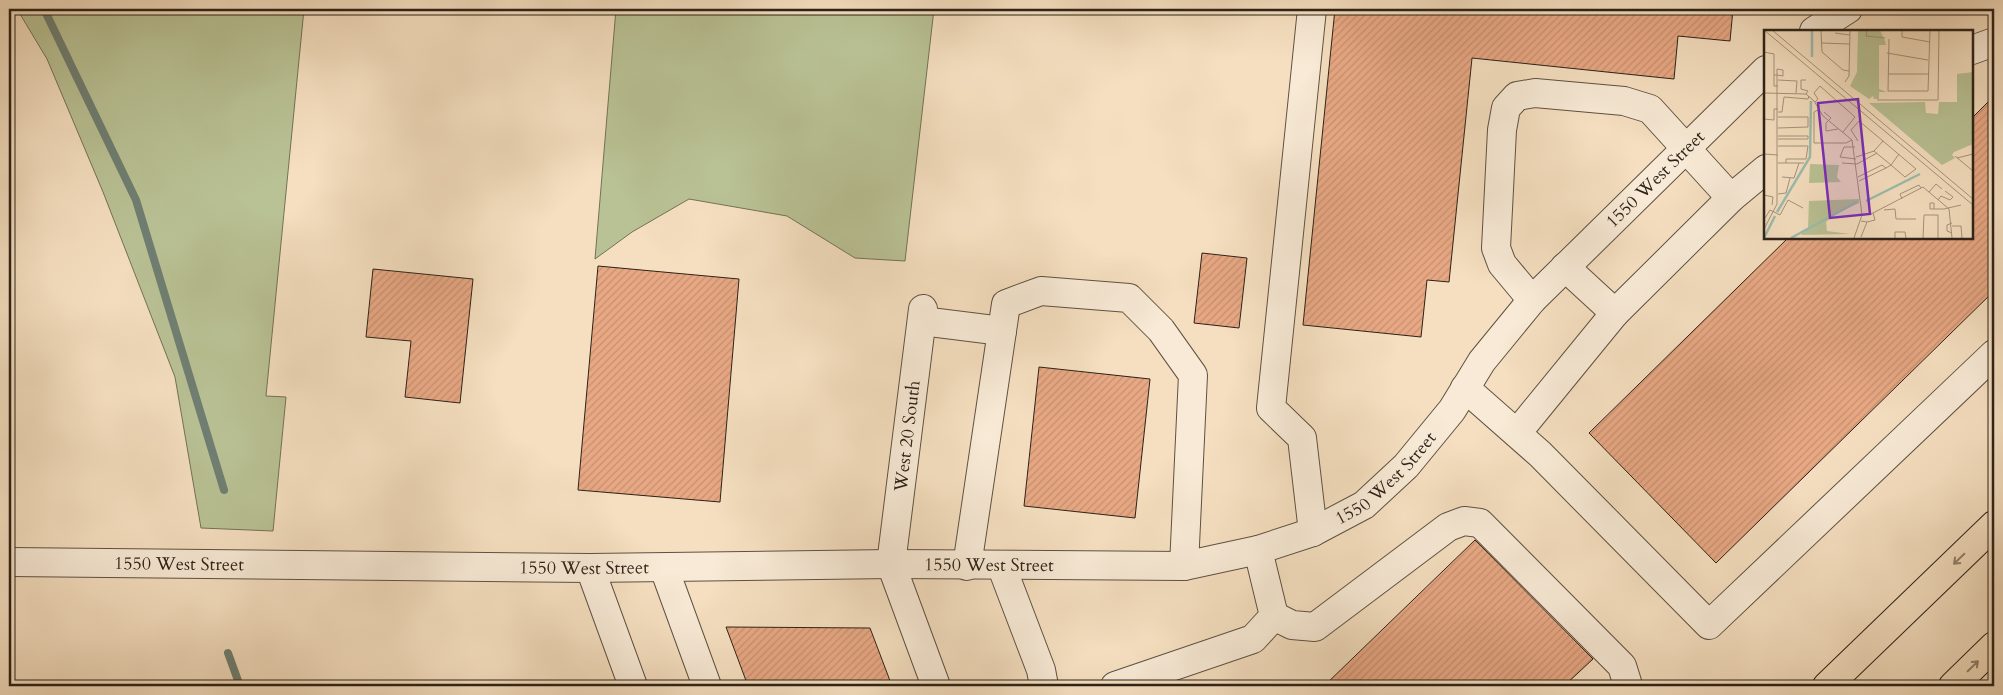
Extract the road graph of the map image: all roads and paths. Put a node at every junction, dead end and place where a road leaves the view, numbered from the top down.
1 (1312, 9) edge
2 (1848, 9) edge
3 (1816, 30) edge
4 (1994, 42) edge
5 (1973, 50) edge
6 (1764, 72) edge
7 (1686, 150) junction
8 (1764, 171) edge
9 (1731, 198) junction
10 (1565, 267) junction
11 (1532, 300) junction
12 (1615, 312) junction
13 (1002, 331) junction
14 (1994, 354) edge
15 (1465, 388) junction
16 (1517, 434) junction
17 (1994, 525) edge
18 (1313, 532) junction
19 (1258, 550) junction
20 (9, 562) edge
21 (891, 564) junction
22 (1001, 565) junction
23 (967, 566) junction
24 (1184, 566) junction
25 (590, 568) junction
26 (664, 568) junction
27 (1274, 616) junction
28 (1994, 646) edge
29 (632, 686) edge
30 (707, 686) edge
31 (936, 686) edge
32 (1044, 686) edge
33 (1115, 686) edge
34 (1626, 686) edge
35 (1828, 686) edge
36 (1953, 686) edge

1 - 18 street
2 - 3 street
4 - 5 street
6 - 7 street, 1550 West Street
7 - 9 street
7 - 10 street, 1550 West Street
7 - 11 street
8 - 9 street
9 - 12 street
10 - 11 street, 1550 West Street
10 - 12 street
11 - 15 street, 1550 West Street
12 - 16 street
13 - 21 street, West 20 South
13 - 23 street
13 - 24 street
14 - 16 street
15 - 16 street
15 - 18 street, 1550 West Street
17 -> 35 highway
18 - 19 street, 1550 West Street
19 - 24 street, 1550 West Street
19 - 27 street
20 - 25 street, 1550 West Street
21 - 23 street, 1550 West Street
21 - 26 street, 1550 West Street
21 - 31 street
22 - 23 street, 1550 West Street
22 - 24 street, 1550 West Street
22 - 32 street
25 - 26 street, 1550 West Street
25 - 29 street
26 - 30 street
27 - 33 street
27 - 34 street
36 -> 28 highway

